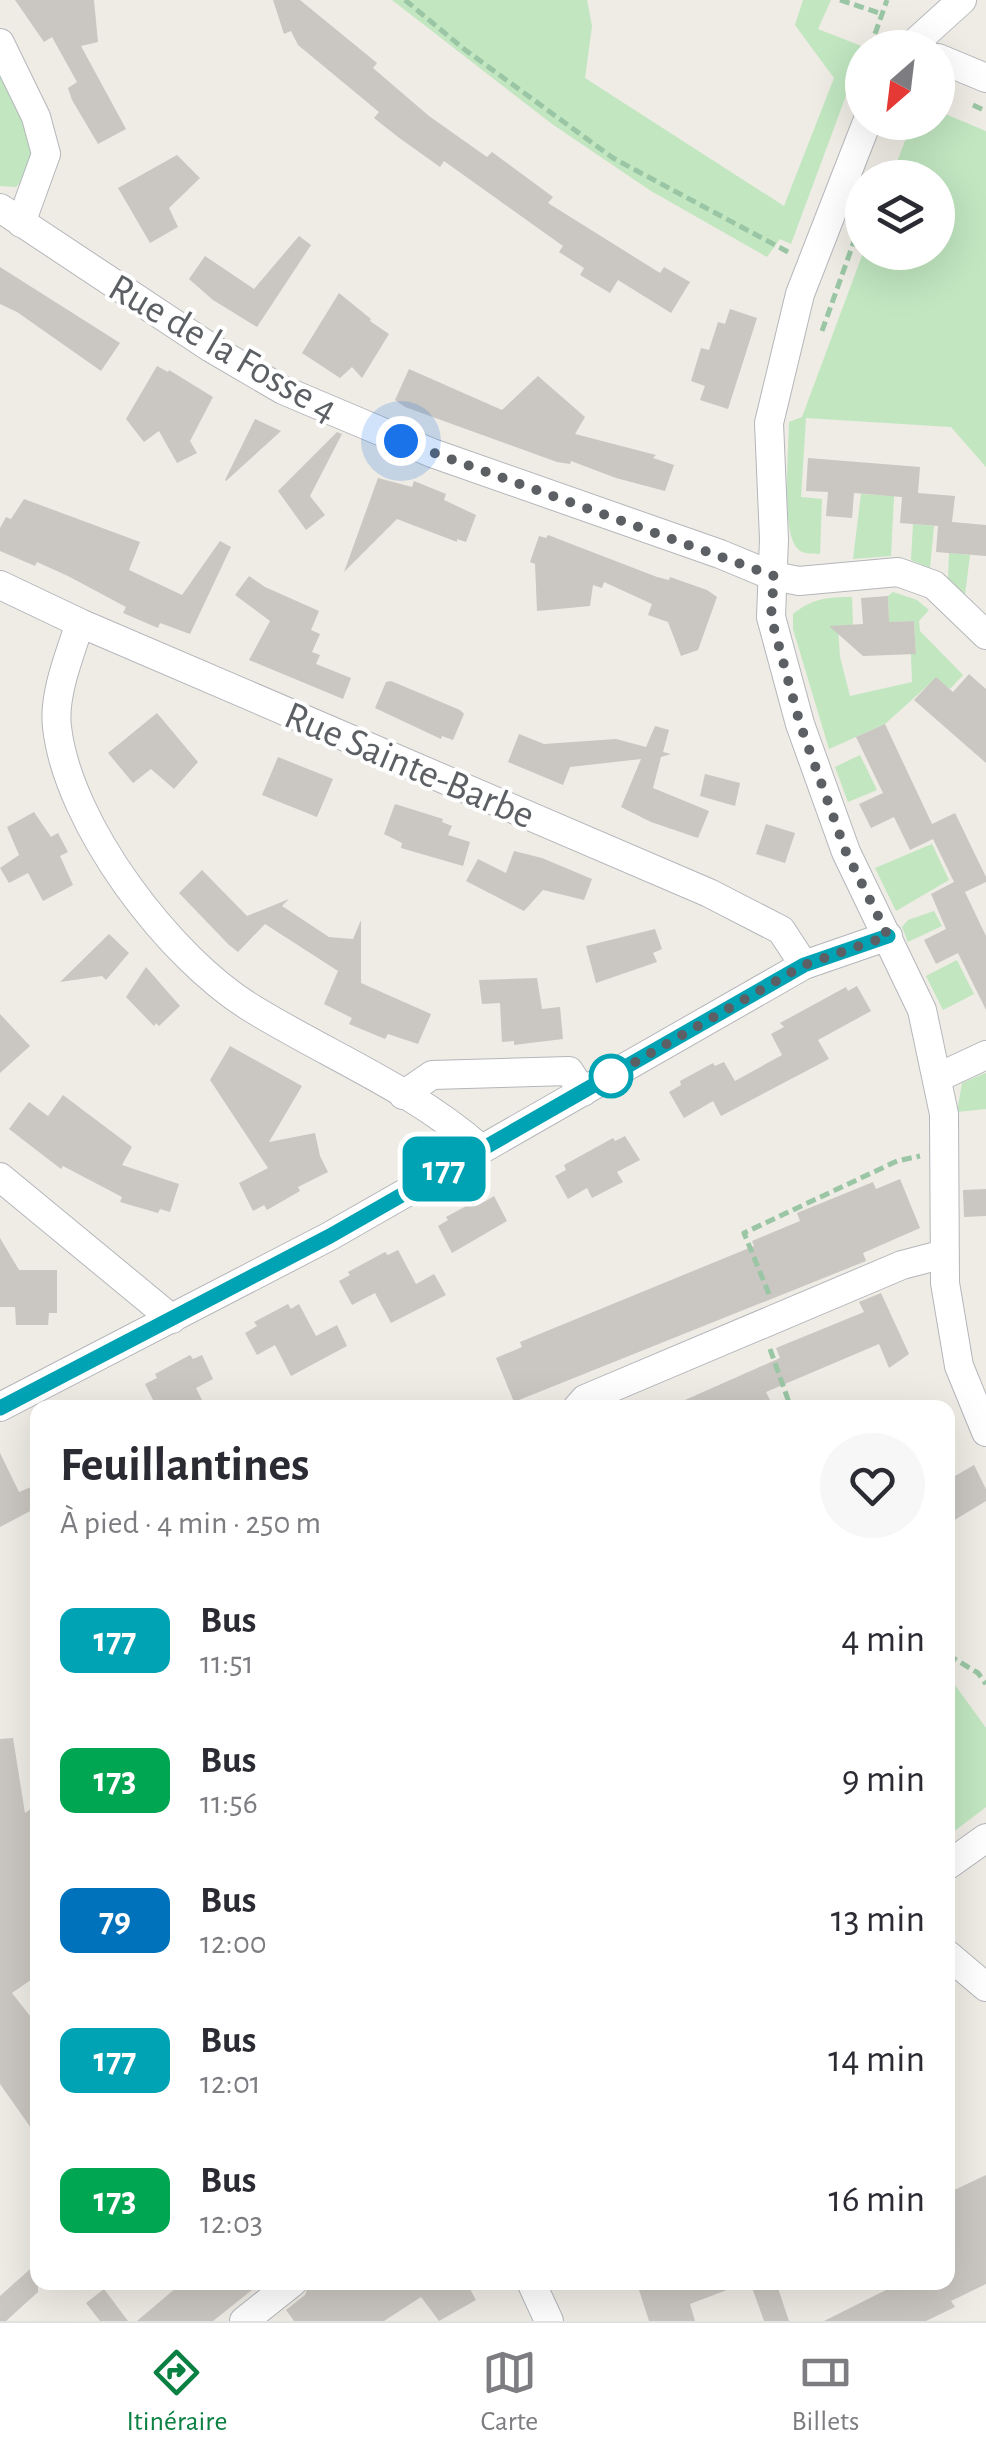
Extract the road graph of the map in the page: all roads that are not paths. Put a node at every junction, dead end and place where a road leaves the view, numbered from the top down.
1 (962, 0) edge
2 (929, 30) edge
3 (0, 43) edge
4 (955, 65) edge
5 (986, 78) edge
6 (860, 140) edge
7 (10, 215) edge
8 (774, 576) junction
9 (0, 585) edge
10 (80, 623) junction
11 (986, 635) edge
12 (888, 936) junction
13 (804, 965) junction
14 (986, 1055) edge
15 (939, 1078) junction
16 (583, 1092) junction
17 (404, 1095) junction
18 (480, 1148) junction
19 (0, 1177) edge
20 (944, 1254) junction
21 (172, 1319) junction
22 (584, 1400) edge
23 (0, 1408) edge
24 (986, 1432) edge
25 (986, 1838) edge
26 (955, 1860) edge
27 (955, 1961) edge
28 (986, 1987) edge
29 (284, 2290) edge
30 (535, 2290) edge
31 (244, 2321) edge
32 (549, 2321) edge

1 - 2 street
3 - 7 street, Rue de la Fosse 4
4 - 5 street
6 - 8 street
7 - 8 street, Rue de la Fosse 4
8 - 11 street, Rue de la Fosse 4
8 - 12 street
9 - 10 street, Rue Sainte-Barbe
10 - 13 street, Rue Sainte-Barbe
10 - 17 street
12 - 13 street
12 - 15 street
13 - 16 street
14 - 15 street
15 - 20 street
16 - 17 street
16 - 18 street
17 - 18 street
18 - 21 street
19 - 21 street
20 - 22 street
20 - 24 street
21 - 23 street
25 - 26 street
27 - 28 street
29 - 31 street
30 - 32 street

